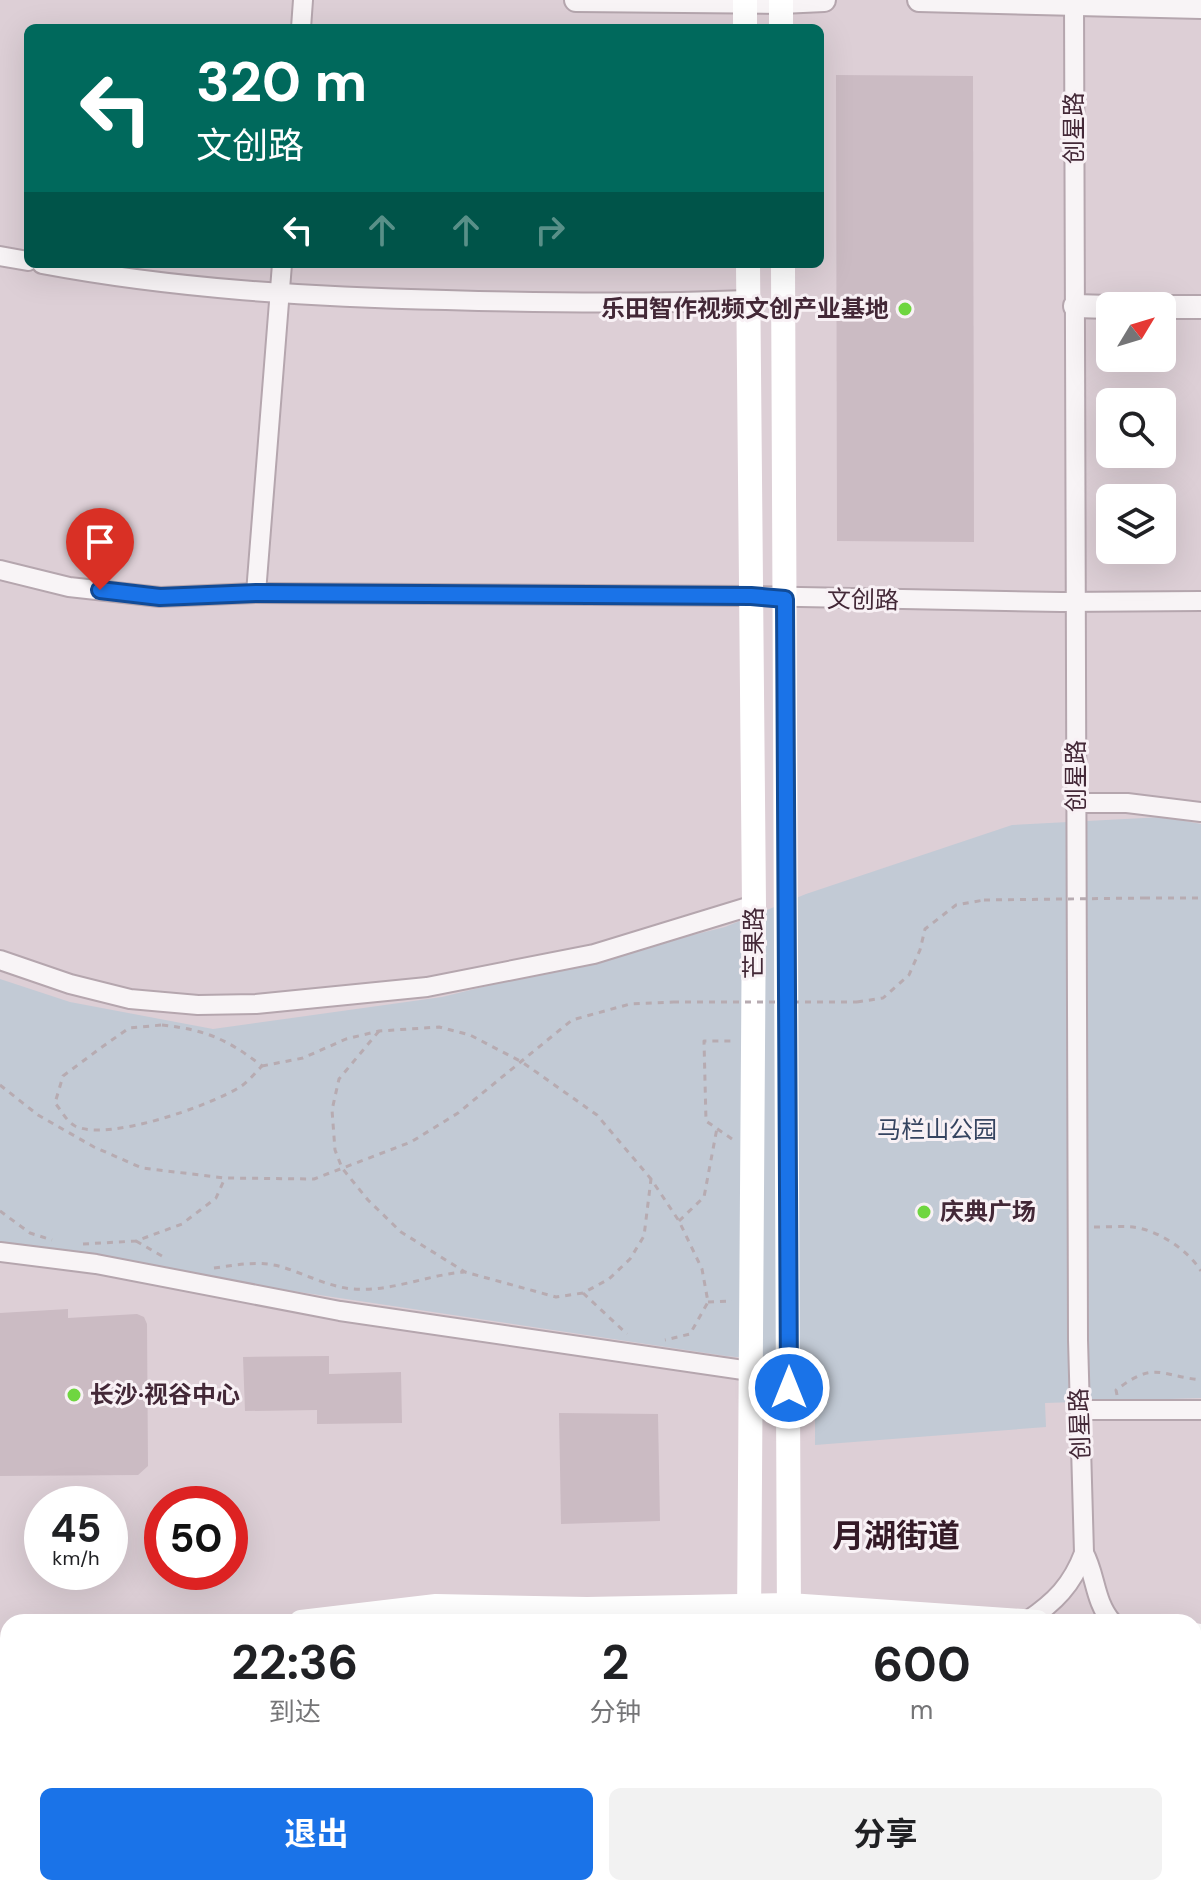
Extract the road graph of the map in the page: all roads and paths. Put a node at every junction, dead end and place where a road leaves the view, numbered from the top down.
1 (303, 0) edge
2 (576, 0) edge
3 (824, 0) edge
4 (919, 0) edge
5 (745, 1) edge
6 (781, 1) edge
7 (1074, 1) edge
8 (1201, 7) edge
9 (301, 24) edge
10 (745, 24) edge
11 (781, 24) edge
12 (0, 256) edge
13 (24, 260) edge
14 (64, 268) edge
15 (282, 268) edge
16 (748, 268) edge
17 (783, 268) edge
18 (279, 293) junction
19 (748, 300) junction
20 (1075, 306) junction
21 (1096, 307) edge
22 (1176, 307) edge
23 (1201, 307) edge
24 (0, 570) edge
25 (256, 593) junction
26 (751, 596) junction
27 (785, 599) junction
28 (1201, 601) edge
29 (1077, 602) junction
30 (1076, 803) junction
31 (1201, 812) edge
32 (1201, 898) edge
33 (754, 905) junction
34 (0, 960) edge
35 (379, 1031) junction
36 (753, 1040) junction
37 (522, 1062) junction
38 (262, 1066) junction
39 (0, 1085) edge
40 (73, 1125) junction
41 (717, 1128) junction
42 (69, 1132) junction
43 (752, 1152) junction
44 (342, 1168) junction
45 (225, 1178) junction
46 (651, 1179) junction
47 (0, 1211) edge
48 (679, 1221) junction
49 (1079, 1227) junction
50 (54, 1241) dead end
51 (136, 1241) junction
52 (80, 1244) dead end
53 (0, 1252) edge
54 (180, 1262) dead end
55 (1201, 1271) edge
56 (465, 1272) junction
57 (210, 1286) junction
58 (583, 1293) junction
59 (632, 1338) dead end
60 (657, 1342) dead end
61 (750, 1371) junction
62 (1201, 1380) edge
63 (1121, 1409) junction
64 (1080, 1410) junction
65 (1201, 1410) edge
66 (1084, 1553) junction
67 (368, 1614) edge
68 (749, 1614) edge
69 (789, 1614) edge
70 (1036, 1614) edge
71 (1107, 1614) edge

1 - 9 street
2 - 5 street
3 - 6 street
4 - 7 street
5 - 6 street
5 - 10 main road
6 - 11 main road
7 - 8 street
7 - 20 street, 创星路
12 - 13 street
14 - 18 street
15 - 18 street
16 - 19 main road, 芒果路
17 - 27 main road, 芒果路
18 - 19 street
18 - 25 street
19 - 26 main road, 芒果路
20 - 21 street
20 - 29 street, 创星路
22 - 23 street
24 - 25 street, 文创路
25 - 26 street, 文创路
26 - 27 street, 文创路
26 - 33 main road, 芒果路
27 - 29 street, 文创路
27 - 69 main road, 芒果路
28 - 29 street, 文创路
29 - 30 street, 创星路
30 - 31 street
30 - 49 street, 创星路
32 - 37 path, bridge
33 - 34 street
33 - 36 main road, 芒果路
35 - 37 path
35 - 38 path
35 - 44 path
36 - 41 path
36 - 43 main road, 芒果路
37 - 44 path
37 - 46 path
38 - 40 path
38 - 40 path
39 - 42 path
40 - 42 path
41 - 43 path
41 - 48 path
42 - 45 path
43 - 61 main road, 芒果路
44 - 45 path
44 - 56 path
45 - 51 path
46 - 48 path
46 - 58 path
47 - 50 path
48 - 60 path
49 - 55 path
49 - 64 street, 创星路
51 - 52 path
51 - 54 path
53 - 57 street
56 - 57 path
56 - 58 path
57 - 61 street
58 - 59 path
61 - 68 main road, 芒果路
62 - 63 path
63 - 64 street
63 - 65 street
64 - 66 street, 创星路
66 - 70 street
66 - 71 street
67 - 68 main road
68 - 69 main road

